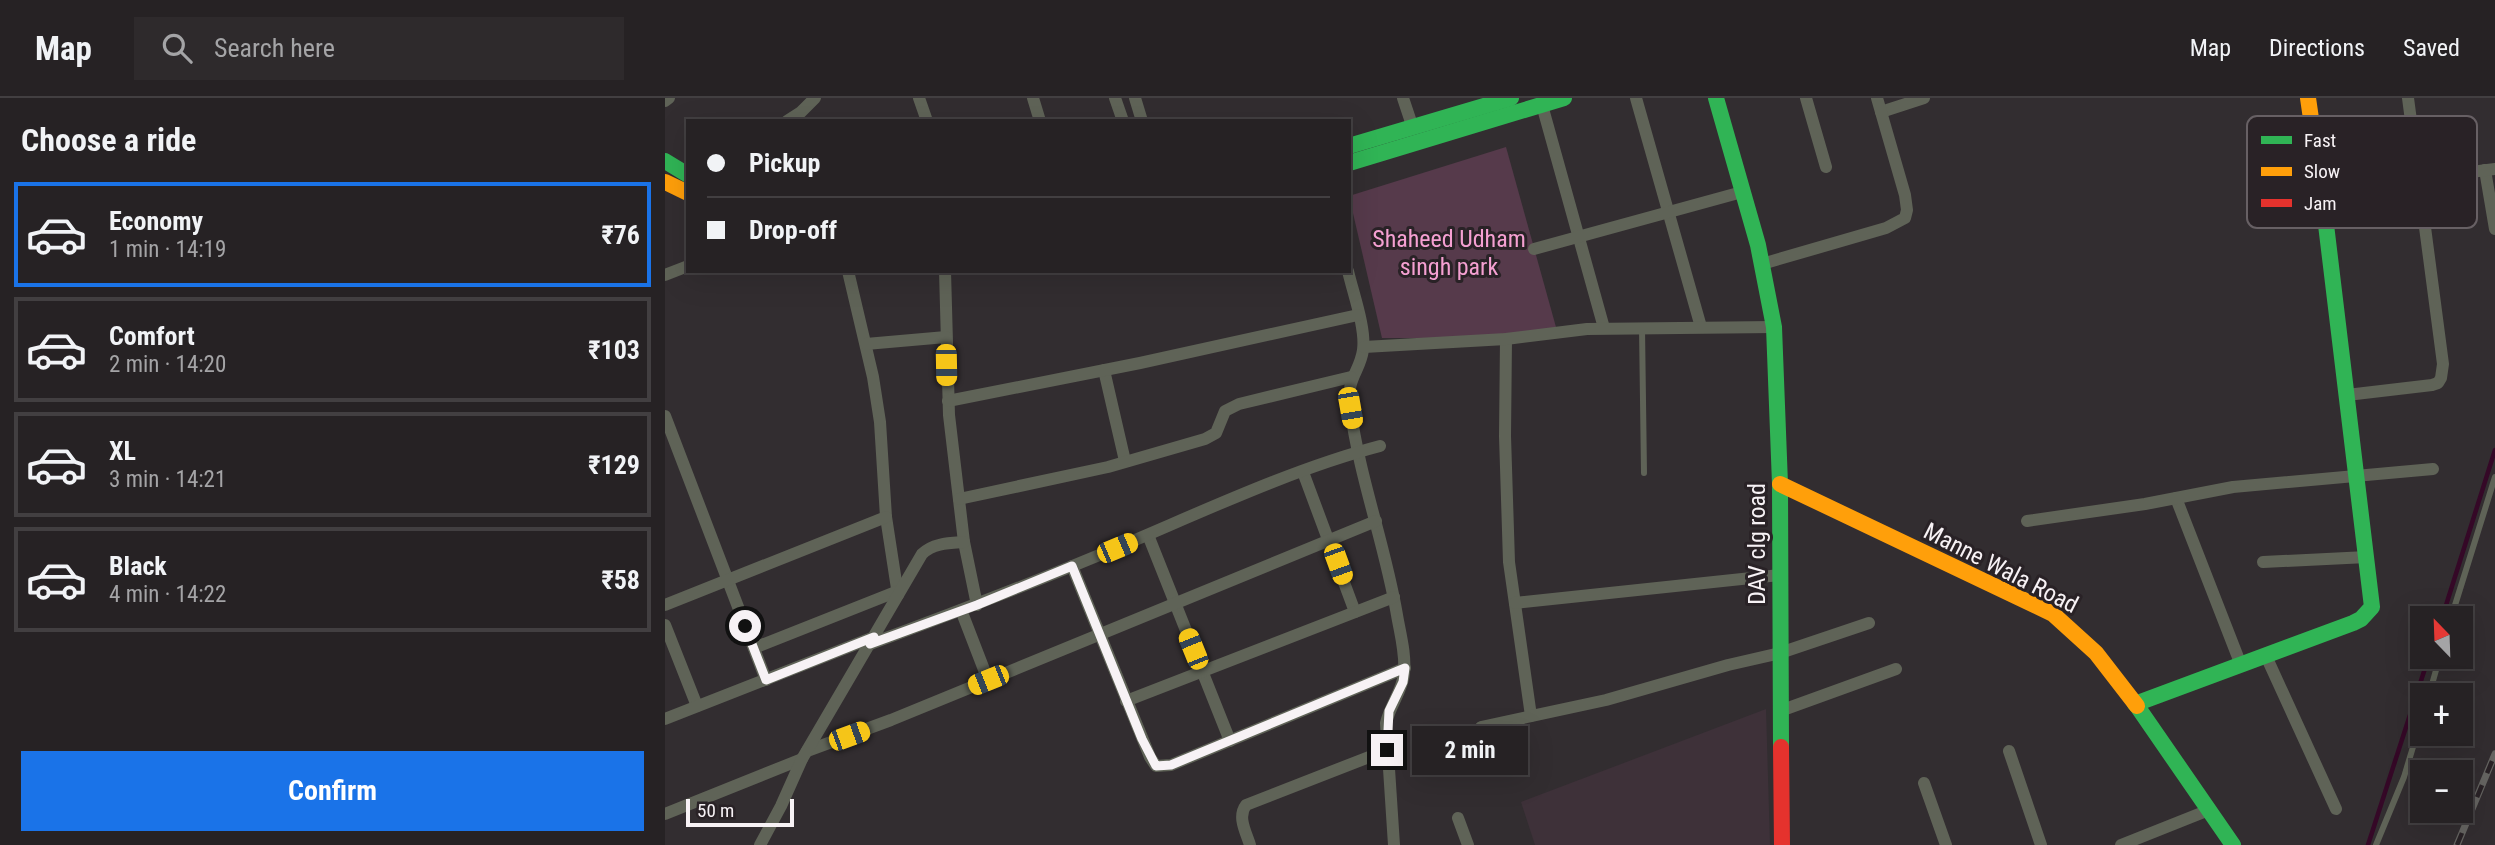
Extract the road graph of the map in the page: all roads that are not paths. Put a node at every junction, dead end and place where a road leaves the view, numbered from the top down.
1 (815, 98) edge
2 (919, 98) edge
3 (1033, 98) edge
4 (1115, 98) edge
5 (1135, 98) edge
6 (1403, 98) edge
7 (1511, 98) edge
8 (1564, 98) edge
9 (1636, 98) edge
10 (1716, 98) edge
11 (1806, 98) edge
12 (1877, 98) edge
13 (1924, 98) edge
14 (2308, 98) edge
15 (2408, 98) edge
16 (1542, 105) junction
17 (1881, 112) junction
18 (2311, 116) edge
19 (2410, 116) edge
20 (790, 119) edge
21 (926, 119) edge
22 (1039, 119) edge
23 (1122, 119) edge
24 (1141, 119) edge
25 (1413, 128) junction
26 (1351, 145) edge
27 (665, 161) edge
28 (1351, 162) edge
29 (1826, 167) dead end
30 (2490, 170) edge
31 (686, 175) edge
32 (665, 182) edge
33 (686, 192) edge
34 (1742, 192) junction
35 (1668, 212) junction
36 (2327, 228) edge
37 (2425, 228) edge
38 (2495, 229) edge
39 (1579, 236) junction
40 (1534, 249) dead end
41 (1762, 264) junction
42 (686, 267) edge
43 (848, 273) edge
44 (945, 273) edge
45 (1348, 273) edge
46 (665, 275) edge
47 (1358, 315) junction
48 (1701, 327) junction
49 (1774, 327) junction
50 (1604, 328) junction
51 (1642, 328) junction
52 (946, 337) junction
53 (1506, 338) junction
54 (866, 344) junction
55 (1364, 347) junction
56 (1104, 370) junction
57 (1351, 377) junction
58 (2347, 395) junction
59 (948, 401) junction
60 (665, 416) edge
61 (1380, 446) dead end
62 (1358, 452) junction
63 (1125, 461) junction
64 (2433, 469) dead end
65 (1303, 472) junction
66 (1644, 473) dead end
67 (2357, 477) junction
68 (2495, 477) edge
69 (1780, 484) junction
70 (2176, 498) junction
71 (959, 499) junction
72 (887, 517) junction
73 (1376, 521) junction
74 (2027, 521) dead end
75 (1148, 535) junction
76 (1329, 541) junction
77 (964, 542) junction
78 (2367, 557) junction
79 (2263, 562) dead end
80 (1072, 566) junction
81 (1780, 575) junction
82 (726, 580) junction
83 (898, 593) junction
84 (1394, 597) junction
85 (1515, 603) junction
86 (1174, 604) junction
87 (665, 605) edge
88 (977, 605) junction
89 (2455, 606) edge
90 (961, 610) junction
91 (1355, 612) junction
92 (1869, 623) dead end
93 (665, 625) edge
94 (1099, 635) junction
95 (872, 640) junction
96 (754, 648) junction
97 (1780, 653) junction
98 (2266, 656) junction
99 (2241, 665) junction
100 (1405, 668) junction
101 (1896, 668) dead end
102 (1202, 672) junction
103 (766, 680) junction
104 (988, 680) junction
105 (1126, 701) junction
106 (2135, 704) junction
107 (697, 706) junction
108 (1780, 711) junction
109 (1531, 716) junction
110 (665, 719) edge
111 (1482, 727) dead end
112 (1230, 741) junction
113 (2413, 746) edge
114 (1387, 750) junction
115 (2008, 751) dead end
116 (804, 755) junction
117 (1924, 783) dead end
118 (2336, 809) dead end
119 (2209, 810) junction
120 (665, 814) edge
121 (1458, 818) dead end
122 (760, 845) edge
123 (1250, 845) edge
124 (1394, 845) edge
125 (1468, 845) edge
126 (1782, 845) edge
127 (1946, 845) edge
128 (2041, 845) edge
129 (2121, 845) edge
130 (2233, 845) edge
131 (2376, 845) edge

1 - 20 street
2 - 21 street
3 - 22 street
4 - 23 street
5 - 24 street
6 - 25 street
7 - 25 main road
8 - 16 main road
9 - 35 street
10 - 34 main road, DAV clg road
11 - 29 street
12 - 17 street
13 - 17 street
14 - 18 main road
15 - 19 street
16 - 28 main road
16 - 39 street
17 - 41 street
25 - 26 main road
27 - 31 main road
30 - 38 street
32 - 33 main road
34 - 35 street
34 - 41 main road, DAV clg road
35 - 39 street
35 - 48 street
36 - 58 main road
37 - 58 street
39 - 40 street
39 - 50 street
41 - 49 main road, DAV clg road
42 - 46 street
43 - 54 street
44 - 52 street
45 - 47 street
47 - 55 street
47 - 56 street
48 - 49 street
48 - 51 street
49 - 69 main road, DAV clg road
50 - 51 street
50 - 53 street
51 - 66 lane
52 - 54 street
52 - 59 street
53 - 55 street
53 - 85 street
54 - 72 street
55 - 57 street
56 - 59 street
56 - 63 street
57 - 62 street
57 - 63 street
58 - 67 main road
59 - 71 street
60 - 82 street
61 - 62 street
62 - 65 street
62 - 73 street
63 - 71 street
64 - 67 street
65 - 75 street
65 - 76 street
67 - 70 street
67 - 78 main road
68 - 89 lane
69 - 81 main road, DAV clg road
69 - 106 main road, Manne Wala Road
70 - 74 street
70 - 99 street
71 - 77 street
72 - 82 street
72 - 83 street
73 - 76 street
73 - 84 street
75 - 80 street
75 - 86 street
76 - 86 street
76 - 91 street
77 - 83 street
77 - 88 street
78 - 79 street
78 - 98 main road
80 - 88 street
80 - 94 street
81 - 85 street
81 - 97 main road, DAV clg road
82 - 87 street
82 - 96 street
83 - 95 street
83 - 96 street
84 - 91 street
84 - 100 street
85 - 109 street
86 - 94 street
86 - 102 street
88 - 90 street
90 - 95 street
90 - 104 street
91 - 102 street
92 - 97 street
93 - 107 street
94 - 104 street
94 - 105 street
95 - 103 street
95 - 116 street
96 - 103 street
97 - 108 main road, DAV clg road
97 - 109 street
98 - 99 main road
98 - 118 street
99 - 106 main road
100 - 112 street
100 - 114 street
101 - 108 street
102 - 105 street
102 - 112 street
103 - 107 street
104 - 116 street
105 - 112 street
106 - 119 main road, Manne Wala Road
107 - 110 street
108 - 126 main road, DAV clg road
109 - 111 street
113 - 131 lane
114 - 123 street
114 - 124 street
115 - 128 street
116 - 120 street
116 - 122 street
117 - 127 street
119 - 129 street
119 - 130 main road, Manne Wala Road
121 - 125 street

